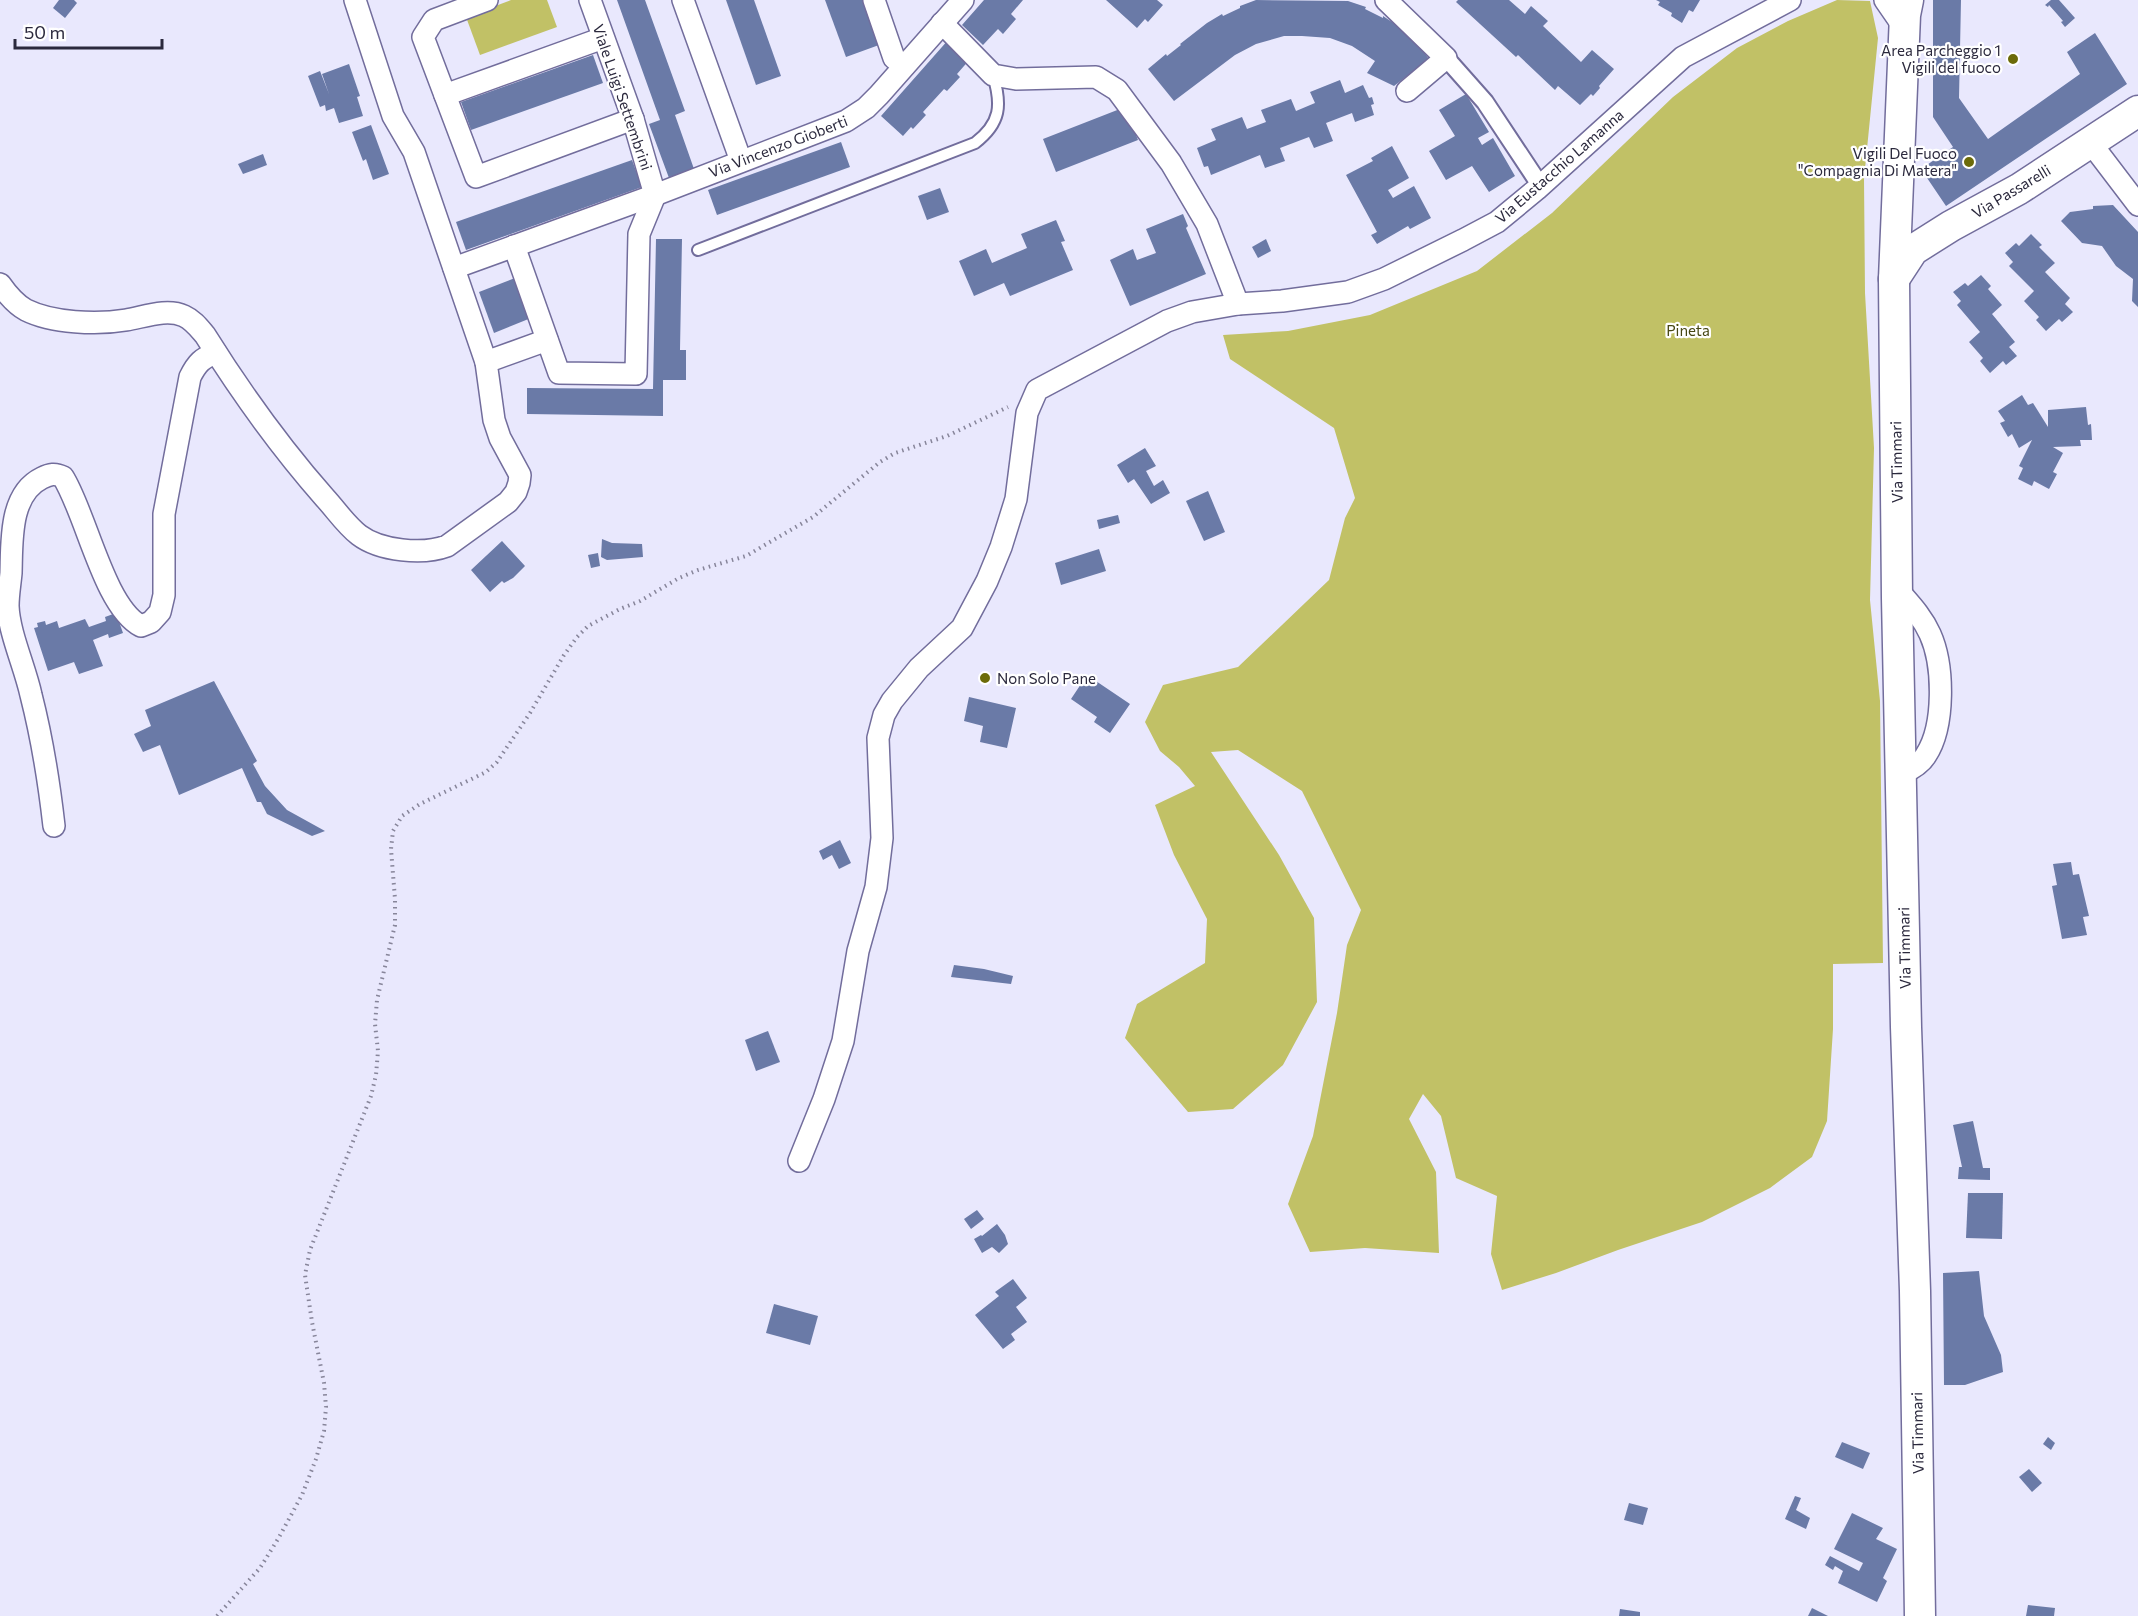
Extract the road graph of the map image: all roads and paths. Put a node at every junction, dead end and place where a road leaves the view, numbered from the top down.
1 (355, 0) edge
2 (487, 0) edge
3 (590, 0) edge
4 (683, 0) edge
5 (874, 0) edge
6 (963, 0) edge
7 (1386, 0) edge
8 (1790, 0) edge
9 (1885, 0) edge
10 (1907, 14) edge
11 (942, 22) junction
12 (603, 38) junction
13 (1446, 58) junction
14 (904, 66) junction
15 (993, 75) junction
16 (1407, 91) dead end
17 (445, 95) junction
18 (2138, 111) edge
19 (633, 119) junction
20 (2090, 142) junction
21 (741, 161) junction
22 (1899, 183) junction
23 (1540, 186) junction
24 (655, 195) junction
25 (2138, 205) edge
26 (1951, 226) junction
27 (514, 246) junction
28 (698, 250) dead end
29 (454, 268) junction
30 (1894, 279) junction
31 (0, 284) edge
32 (1238, 304) junction
33 (547, 340) junction
34 (216, 353) junction
35 (486, 362) junction
36 (1037, 390) junction
37 (1897, 589) junction
38 (1901, 774) junction
39 (54, 826) dead end
40 (799, 1161) dead end
41 (217, 1616) edge
42 (1920, 1616) edge

1 - 29 street
2 - 17 street
3 - 12 street, Viale Luigi Settembrini
4 - 21 street
5 - 14 street
6 - 11 street, Via Vincenzo Gioberti
7 - 13 street
8 - 23 street, Via Eustacchio Lamanna
9 - 10 street
10 - 22 main road, Via Timmari
11 - 14 street, Via Vincenzo Gioberti
11 - 15 street
12 - 17 street
12 - 19 street, Viale Luigi Settembrini
13 - 16 street
13 - 23 street
14 - 21 street, Via Vincenzo Gioberti
15 - 28 lane
15 - 32 street
17 - 19 street
18 - 20 main road, Via Passarelli
19 - 24 street, Viale Luigi Settembrini
20 - 25 street
20 - 26 main road, Via Passarelli
21 - 24 street, Via Vincenzo Gioberti
22 - 26 main road
22 - 30 main road, Via Timmari
23 - 32 street, Via Eustacchio Lamanna
24 - 27 street, Via Vincenzo Gioberti
24 - 33 street
26 - 30 main road, Via Passarelli
27 - 29 street, Via Vincenzo Gioberti
27 - 33 street
29 - 35 street
30 - 37 main road, Via Timmari
31 - 34 street
32 - 36 street, Via Eustacchio Lamanna
33 - 35 street
34 - 35 street
34 - 39 street
36 - 40 street
36 - 41 path
37 - 38 main road, Via Timmari
37 - 38 street
38 - 42 main road, Via Timmari

